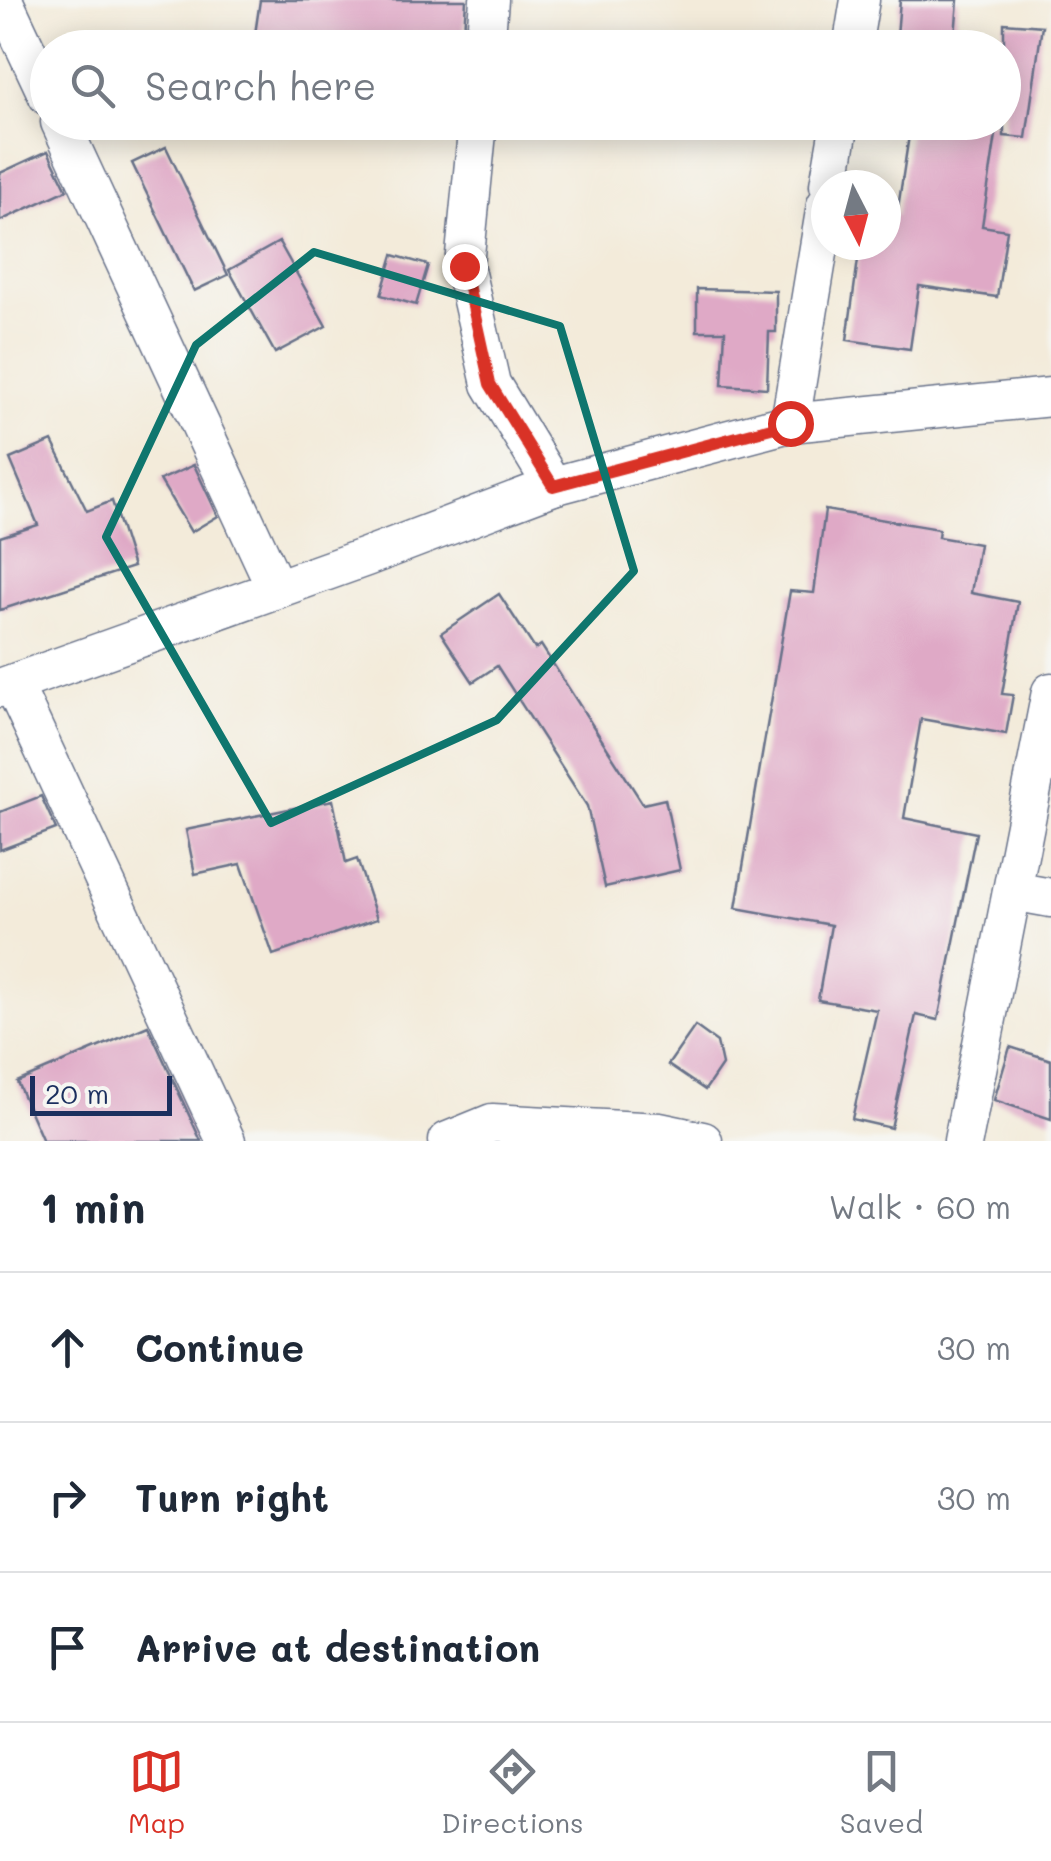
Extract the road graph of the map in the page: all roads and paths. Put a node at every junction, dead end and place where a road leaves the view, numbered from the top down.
1 (2, 0) edge
2 (489, 0) edge
3 (860, 0) edge
4 (486, 30) edge
5 (855, 30) edge
6 (30, 58) edge
7 (68, 140) edge
8 (476, 140) edge
9 (837, 140) edge
10 (832, 170) edge
11 (817, 260) edge
12 (1051, 397) edge
13 (790, 423) junction
14 (553, 486) junction
15 (276, 588) junction
16 (7, 686) edge
17 (1051, 692) edge
18 (1012, 891) junction
19 (1051, 898) edge
20 (226, 1141) edge
21 (448, 1141) edge
22 (703, 1141) edge
23 (963, 1141) edge

1 - 6 street
2 - 4 street
3 - 5 street
7 - 15 street
8 - 14 street
9 - 10 street
11 - 13 street
12 - 13 street
13 - 14 street
14 - 15 street
15 - 16 street
16 - 20 street
17 - 18 street
18 - 19 street
18 - 23 street
21 - 22 street

